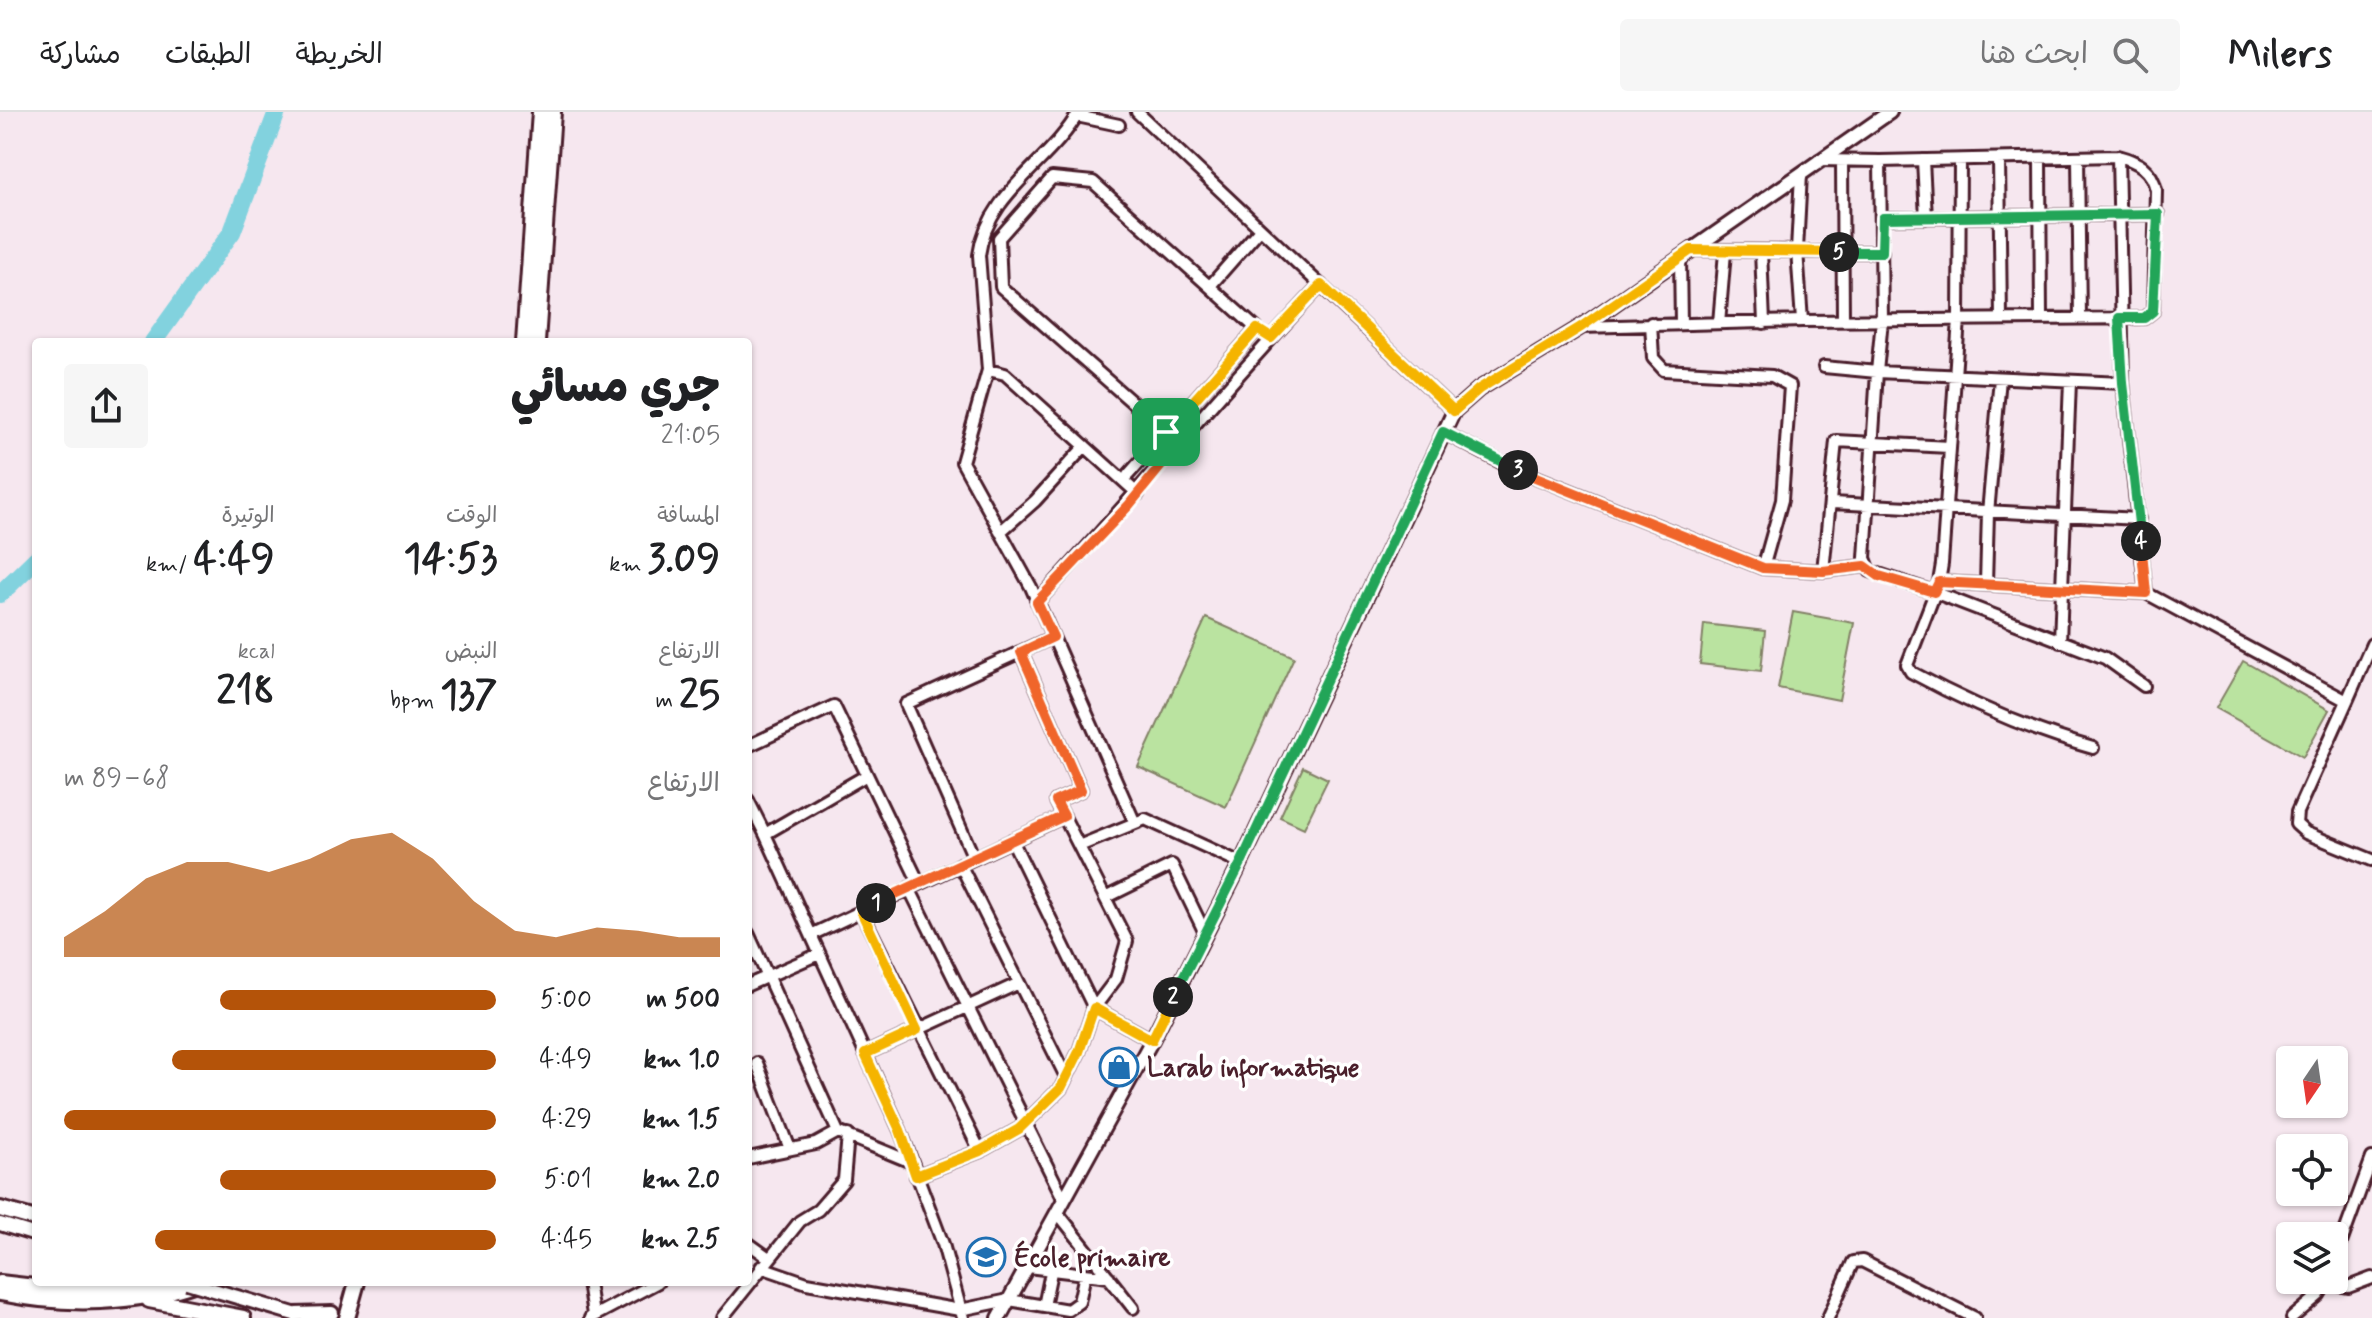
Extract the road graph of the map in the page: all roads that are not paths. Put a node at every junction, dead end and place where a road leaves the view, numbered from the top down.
1 (529, 112) edge
2 (1137, 112) edge
3 (1890, 112) edge
4 (550, 114) edge
5 (1078, 114) edge
6 (1119, 125) dead end
7 (2118, 156) junction
8 (2078, 157) junction
9 (1999, 159) junction
10 (2040, 159) junction
11 (1819, 160) junction
12 (1923, 160) junction
13 (1960, 160) junction
14 (1842, 161) junction
15 (1880, 161) junction
16 (1801, 174) junction
17 (534, 193) junction
18 (2039, 214) junction
19 (2158, 214) junction
20 (2079, 215) junction
21 (2002, 216) junction
22 (2121, 216) junction
23 (1883, 218) junction
24 (1926, 218) junction
25 (1961, 218) junction
26 (1260, 229) junction
27 (1797, 250) junction
28 (1761, 251) junction
29 (1725, 252) junction
30 (1843, 252) junction
31 (1882, 252) junction
32 (1685, 254) junction
33 (1321, 285) junction
34 (1210, 286) junction
35 (2080, 318) junction
36 (2119, 318) junction
37 (1959, 319) junction
38 (2001, 319) junction
39 (2041, 319) junction
40 (1843, 320) junction
41 (1882, 320) junction
42 (1802, 321) junction
43 (1651, 323) junction
44 (1719, 323) junction
45 (1764, 323) junction
46 (1681, 324) junction
47 (1581, 327) junction
48 (1257, 329) junction
49 (524, 338) edge
50 (537, 338) edge
51 (1271, 338) junction
52 (1824, 367) dead end
53 (988, 370) junction
54 (1877, 372) junction
55 (1954, 375) junction
56 (2000, 378) junction
57 (2070, 381) junction
58 (2123, 383) junction
59 (1454, 411) junction
60 (1166, 432) junction
61 (1443, 432) junction
62 (1182, 440) junction
63 (1873, 444) junction
64 (1085, 446) junction
65 (1949, 447) junction
66 (1128, 475) dead end
67 (1138, 494) junction
68 (1832, 503) junction
69 (1870, 505) junction
70 (1945, 509) junction
71 (1988, 513) junction
72 (2064, 516) junction
73 (2139, 519) junction
74 (1000, 532) junction
75 (1865, 566) junction
76 (1763, 568) junction
77 (1823, 571) junction
78 (1986, 583) junction
79 (1937, 587) junction
80 (2063, 588) junction
81 (2146, 593) junction
82 (1037, 602) junction
83 (1053, 637) junction
84 (2060, 642) junction
85 (2372, 644) edge
86 (1021, 652) junction
87 (2144, 686) dead end
88 (2347, 701) junction
89 (752, 744) edge
90 (2093, 748) dead end
91 (867, 775) junction
92 (752, 808) edge
93 (1064, 816) junction
94 (1134, 821) junction
95 (765, 834) junction
96 (1012, 840) junction
97 (1079, 846) junction
98 (974, 858) junction
99 (2372, 860) edge
100 (1241, 863) junction
101 (960, 864) junction
102 (914, 886) junction
103 (1105, 898) junction
104 (861, 911) junction
105 (1205, 933) junction
106 (811, 935) junction
107 (752, 942) edge
108 (819, 954) junction
109 (767, 977) junction
110 (752, 983) edge
111 (1017, 984) junction
112 (968, 1007) junction
113 (1094, 1008) junction
114 (917, 1030) junction
115 (1152, 1040) junction
116 (865, 1054) junction
117 (757, 1063) dead end
118 (1065, 1075) junction
119 (1025, 1124) junction
120 (843, 1134) junction
121 (790, 1149) junction
122 (980, 1151) junction
123 (752, 1157) edge
124 (2372, 1158) edge
125 (911, 1162) junction
126 (2369, 1173) edge
127 (916, 1176) junction
128 (1064, 1200) junction
129 (0, 1209) edge
130 (1057, 1212) junction
131 (32, 1218) edge
132 (0, 1224) edge
133 (2348, 1226) edge
134 (32, 1234) edge
135 (752, 1248) edge
136 (765, 1263) junction
137 (1028, 1267) junction
138 (1051, 1272) junction
139 (1085, 1274) junction
140 (1109, 1277) junction
141 (2372, 1278) edge
142 (752, 1280) edge
143 (0, 1283) edge
144 (117, 1286) edge
145 (184, 1286) edge
146 (200, 1286) edge
147 (355, 1286) edge
148 (588, 1286) edge
149 (650, 1286) edge
150 (747, 1286) edge
151 (2348, 1287) edge
152 (0, 1293) edge
153 (2320, 1294) edge
154 (137, 1299) junction
155 (1009, 1300) junction
156 (1044, 1306) junction
157 (1133, 1308) dead end
158 (962, 1314) edge
159 (297, 1316) edge
160 (336, 1317) edge
161 (592, 1317) edge
162 (243, 1318) edge
163 (722, 1318) edge
164 (999, 1318) edge
165 (1828, 1318) edge
166 (1975, 1318) edge
167 (2292, 1318) edge

1 - 17 highway
2 - 26 street
3 - 11 main road
4 - 17 highway
4 - 50 highway
5 - 6 street
5 - 53 street
7 - 8 street
7 - 19 street
7 - 22 street
8 - 10 street
8 - 20 street
9 - 10 street
9 - 13 street
9 - 21 street
10 - 18 street
11 - 14 street
11 - 16 main road
12 - 13 street
12 - 15 street
12 - 24 street
13 - 25 street
14 - 15 street
14 - 30 street
15 - 23 street
16 - 27 street
16 - 32 main road
17 - 49 highway
18 - 20 street
18 - 21 street
18 - 39 street
19 - 22 street
19 - 36 street
20 - 22 street
20 - 35 street
21 - 25 street
21 - 38 street
22 - 36 street
23 - 24 street
23 - 31 street
24 - 25 street
25 - 37 street
26 - 33 street
26 - 34 street
27 - 28 street
27 - 30 street
27 - 42 street
28 - 29 street
28 - 45 street
29 - 32 street
29 - 44 street
30 - 31 street
30 - 40 street
31 - 41 street
32 - 46 street
32 - 47 main road
33 - 51 street
33 - 59 street
34 - 48 street
34 - 60 street
35 - 36 street
35 - 39 street
36 - 58 street
37 - 38 street
37 - 41 street
37 - 55 street
38 - 39 street
40 - 41 street
40 - 42 street
41 - 54 street
42 - 45 street
43 - 46 street
43 - 47 street
43 - 76 street
44 - 45 street
44 - 46 street
47 - 59 main road
48 - 51 street
48 - 60 street
51 - 62 street
52 - 54 street
53 - 64 street
53 - 74 street
54 - 55 street
54 - 63 street
55 - 56 street
55 - 65 street
56 - 57 street
56 - 71 street
57 - 58 street
57 - 72 street
58 - 73 street
59 - 61 main road
60 - 62 street
60 - 66 street
61 - 76 street
61 - 100 main road
62 - 67 street
63 - 65 street
63 - 68 street
63 - 69 street
64 - 67 street
64 - 74 street
65 - 70 street
67 - 82 street
68 - 69 street
68 - 77 street
69 - 70 street
69 - 75 street
70 - 71 street
70 - 79 street
71 - 72 street
71 - 78 street
72 - 73 street
72 - 80 street
73 - 81 street
74 - 82 street
75 - 77 street
75 - 79 street
76 - 77 street
78 - 79 street
78 - 80 street
79 - 84 street
79 - 90 street
80 - 81 street
80 - 84 street
81 - 88 street
82 - 83 street
83 - 86 street
83 - 94 street
84 - 87 street
85 - 88 street
86 - 93 street
86 - 98 street
88 - 99 street
89 - 91 street
91 - 95 street
91 - 102 street
92 - 95 street
93 - 96 street
93 - 97 street
94 - 97 street
94 - 100 street
95 - 106 street
96 - 98 street
96 - 113 street
97 - 103 street
98 - 101 street
100 - 105 main road
101 - 102 street
101 - 111 street
102 - 104 street
102 - 112 street
103 - 105 street
103 - 113 street
104 - 106 street
104 - 114 street
105 - 115 main road
106 - 108 street
107 - 109 street
108 - 109 street
108 - 116 street
109 - 110 street
109 - 120 street
111 - 112 street
111 - 118 street
112 - 114 street
112 - 119 street
113 - 115 street
113 - 118 street
114 - 116 street
114 - 122 street
115 - 128 main road
116 - 125 street
117 - 121 street
118 - 119 street
119 - 122 street
119 - 128 street
120 - 121 street
120 - 125 street
120 - 136 street
121 - 123 street
122 - 127 street
124 - 126 street
125 - 127 street
126 - 133 street
127 - 158 street
128 - 130 main road
129 - 131 highway
130 - 137 main road
130 - 140 street
132 - 134 main road
135 - 136 street
136 - 142 street
136 - 158 street
137 - 138 street
137 - 155 main road
138 - 139 street
138 - 156 street
139 - 140 street
139 - 156 street
140 - 157 street
141 - 151 street
143 - 144 highway
145 - 154 highway
146 - 159 main road, bridge
147 - 160 highway
148 - 161 street
149 - 161 street
150 - 163 street
152 - 154 highway
153 - 167 street
154 - 162 highway
155 - 156 street
155 - 158 street
155 - 164 main road
159 - 160 main road
165 - 166 street

